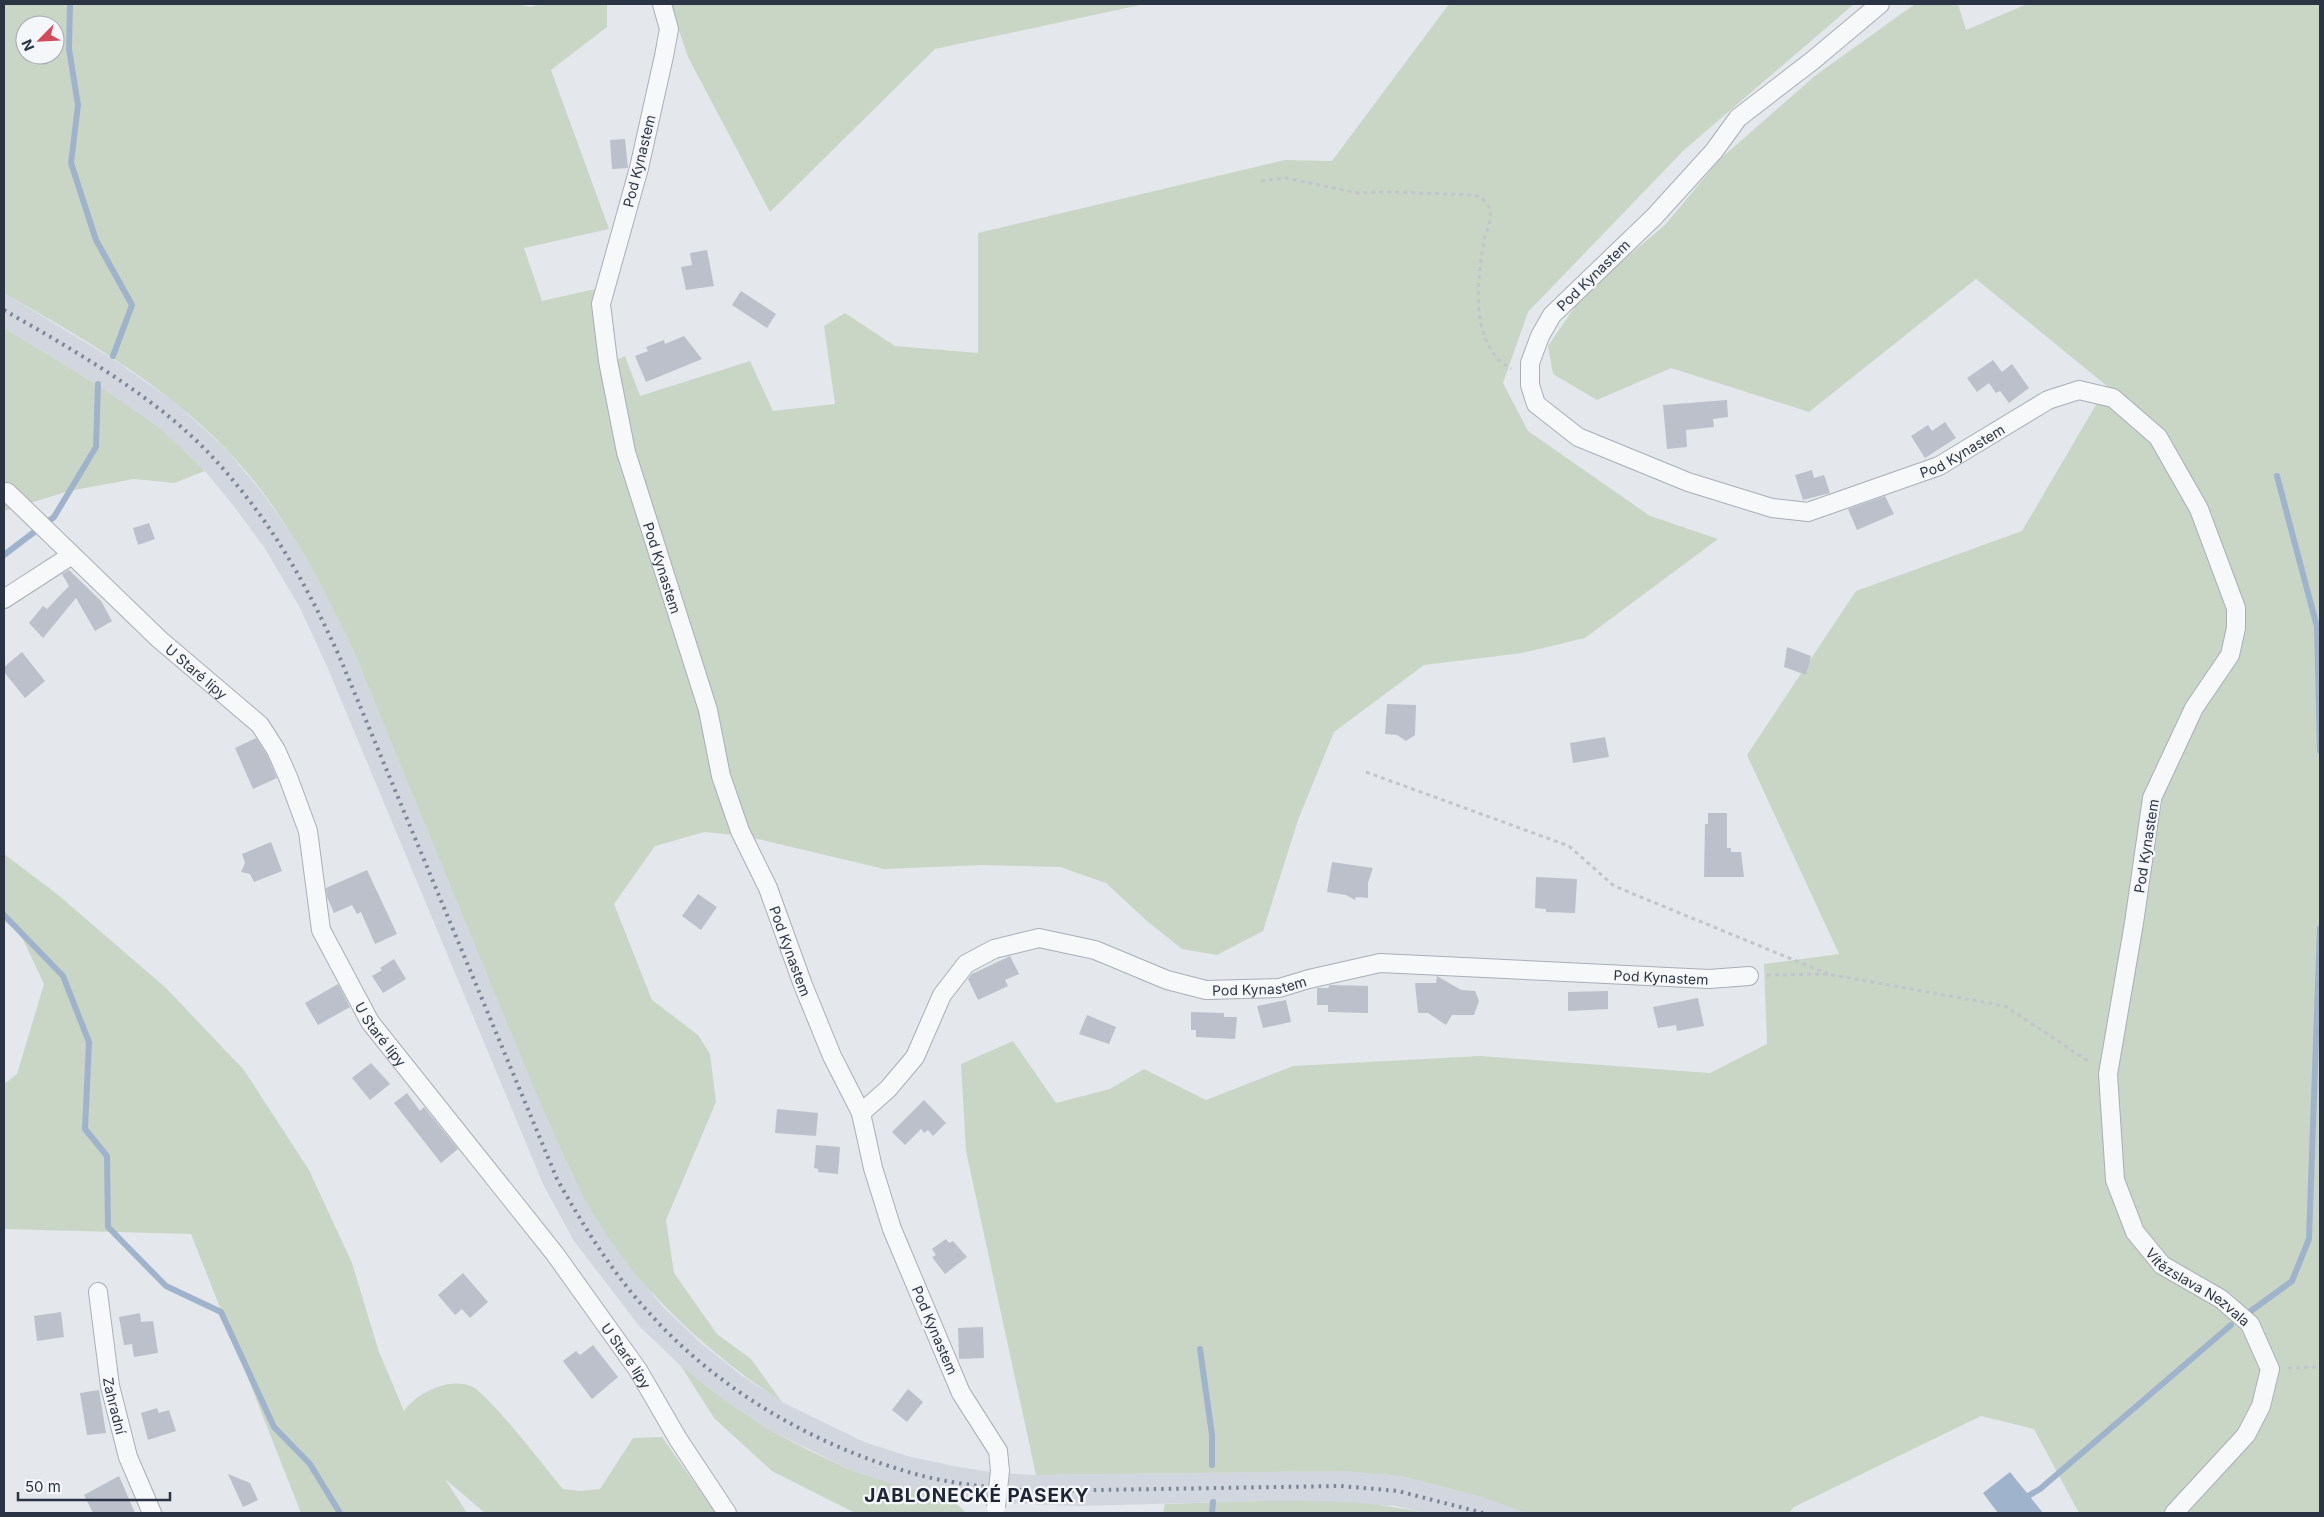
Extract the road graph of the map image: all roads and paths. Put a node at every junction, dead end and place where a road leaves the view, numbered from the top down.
1 (662, 4) edge
2 (1880, 4) edge
3 (1261, 181) dead end
4 (1530, 385) junction
5 (7, 492) dead end
6 (72, 555) junction
7 (4, 599) edge
8 (1366, 772) dead end
9 (1828, 974) junction
10 (1748, 976) joint
11 (2108, 1074) junction
12 (861, 1113) junction
13 (2115, 1180) joint
14 (98, 1292) dead end
15 (2320, 1367) edge
16 (2270, 1369) junction
17 (997, 1510) edge
18 (152, 1513) edge
19 (727, 1513) edge
20 (2174, 1513) edge

1 - 12 street, Pod Kynastem
2 - 4 street, Pod Kynastem
3 - 4 path
4 - 11 street, Pod Kynastem
5 - 6 street, U Staré lípy
6 - 7 street
6 - 19 street, U Staré lípy
8 - 9 path
9 - 10 path
9 - 11 path
10 - 12 street, Pod Kynastem
11 - 13 street, Pod Kynastem
12 - 17 street, Pod Kynastem, bridge
13 - 16 street, Vítězslava Nezvala
14 - 18 street, Zahradní
15 - 16 path
16 - 20 street

